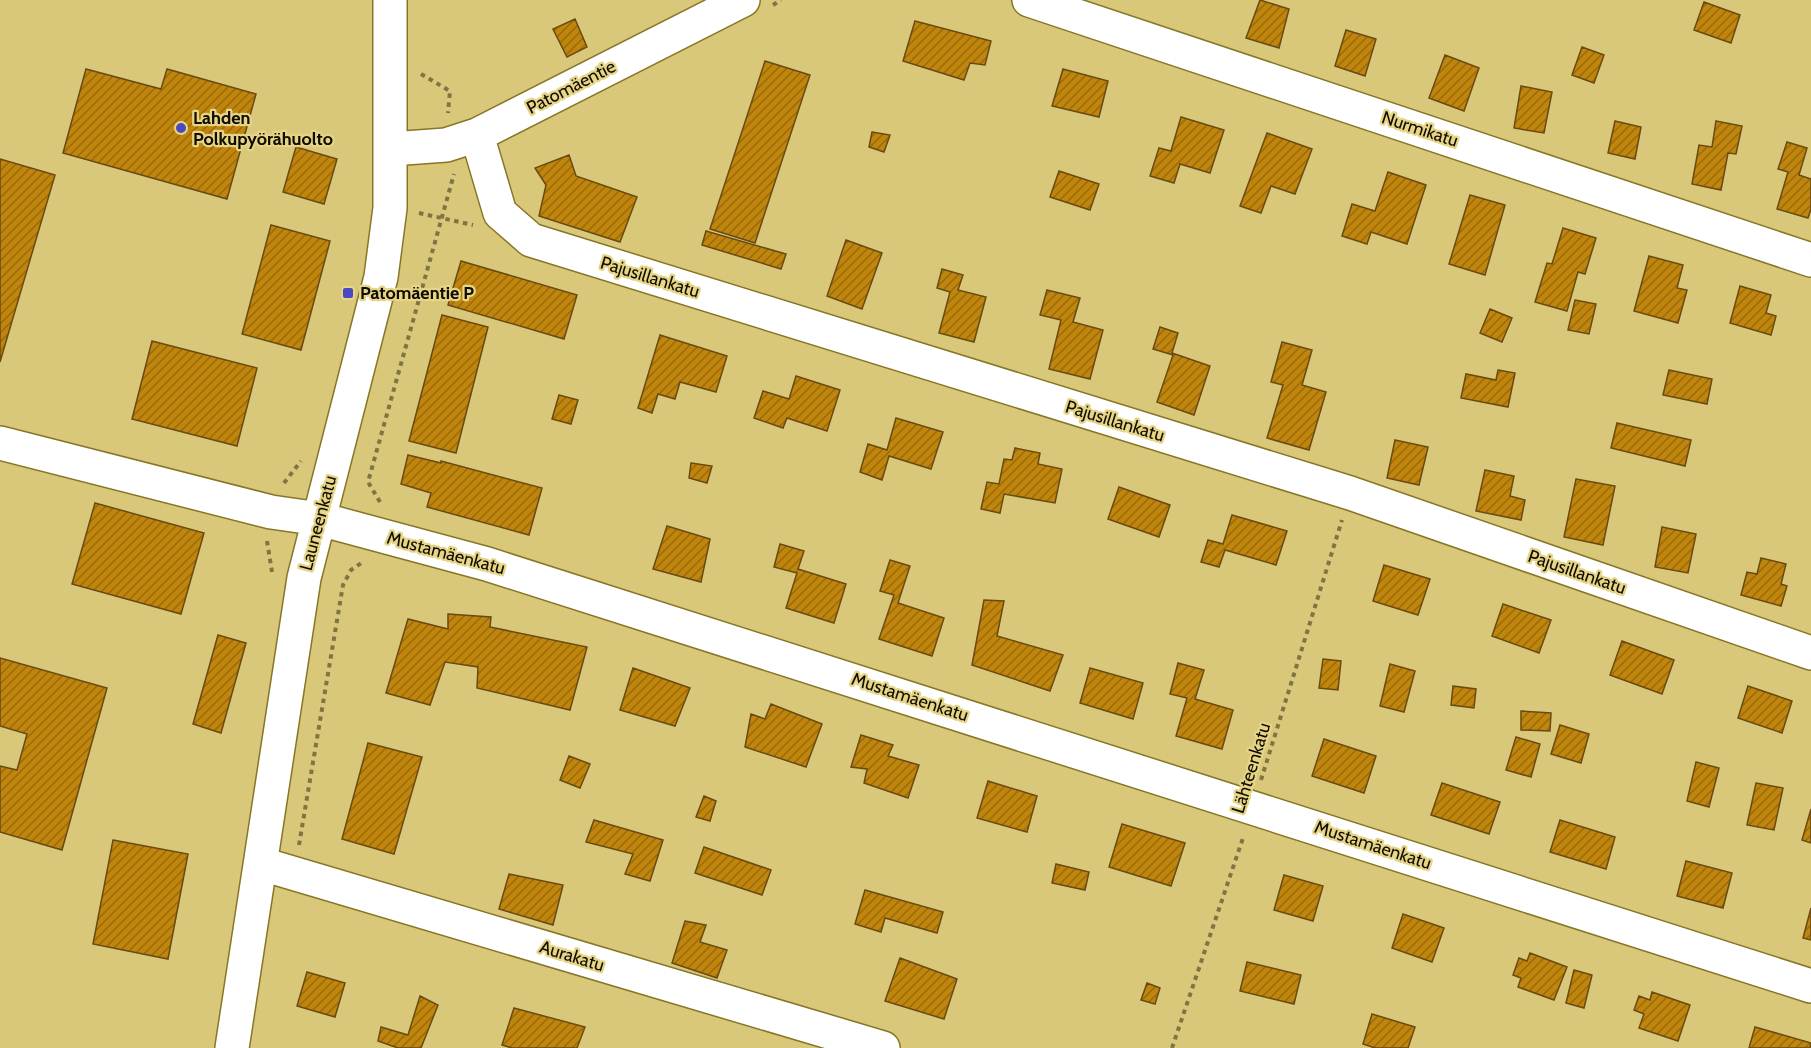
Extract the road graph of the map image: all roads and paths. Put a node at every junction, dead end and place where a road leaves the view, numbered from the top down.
1 (390, 0) edge
2 (781, 0) edge
3 (1029, 0) edge
4 (757, 3) edge
5 (417, 72) dead end
6 (477, 135) junction
7 (446, 145) junction
8 (391, 149) junction
9 (1811, 260) edge
10 (0, 443) edge
11 (1350, 493) junction
12 (320, 519) junction
13 (393, 539) junction
14 (1811, 653) edge
15 (1253, 807) junction
16 (262, 864) junction
17 (294, 873) junction
18 (1811, 986) edge
19 (232, 1048) edge
20 (883, 1048) edge
21 (1172, 1048) edge

1 - 8 street, Launeenkatu
2 - 4 path
3 - 9 street, Nurmikatu
4 - 6 street, Patomäentie
5 - 7 path
6 - 7 street, Patomäentie
6 - 11 street, Pajusillankatu
7 - 8 street, Patomäentie
7 - 13 path
8 - 12 street, Launeenkatu
10 - 12 street, Mustamäenkatu
11 - 14 street, Pajusillankatu
11 - 15 path, Lähteenkatu
12 - 13 street, Mustamäenkatu
12 - 16 street, Launeenkatu
13 - 15 street, Mustamäenkatu
13 - 17 path
15 - 18 street, Mustamäenkatu
15 - 21 path, Lähteenkatu
16 - 17 street, Aurakatu
16 - 19 street, Launeenkatu
17 - 20 street, Aurakatu

